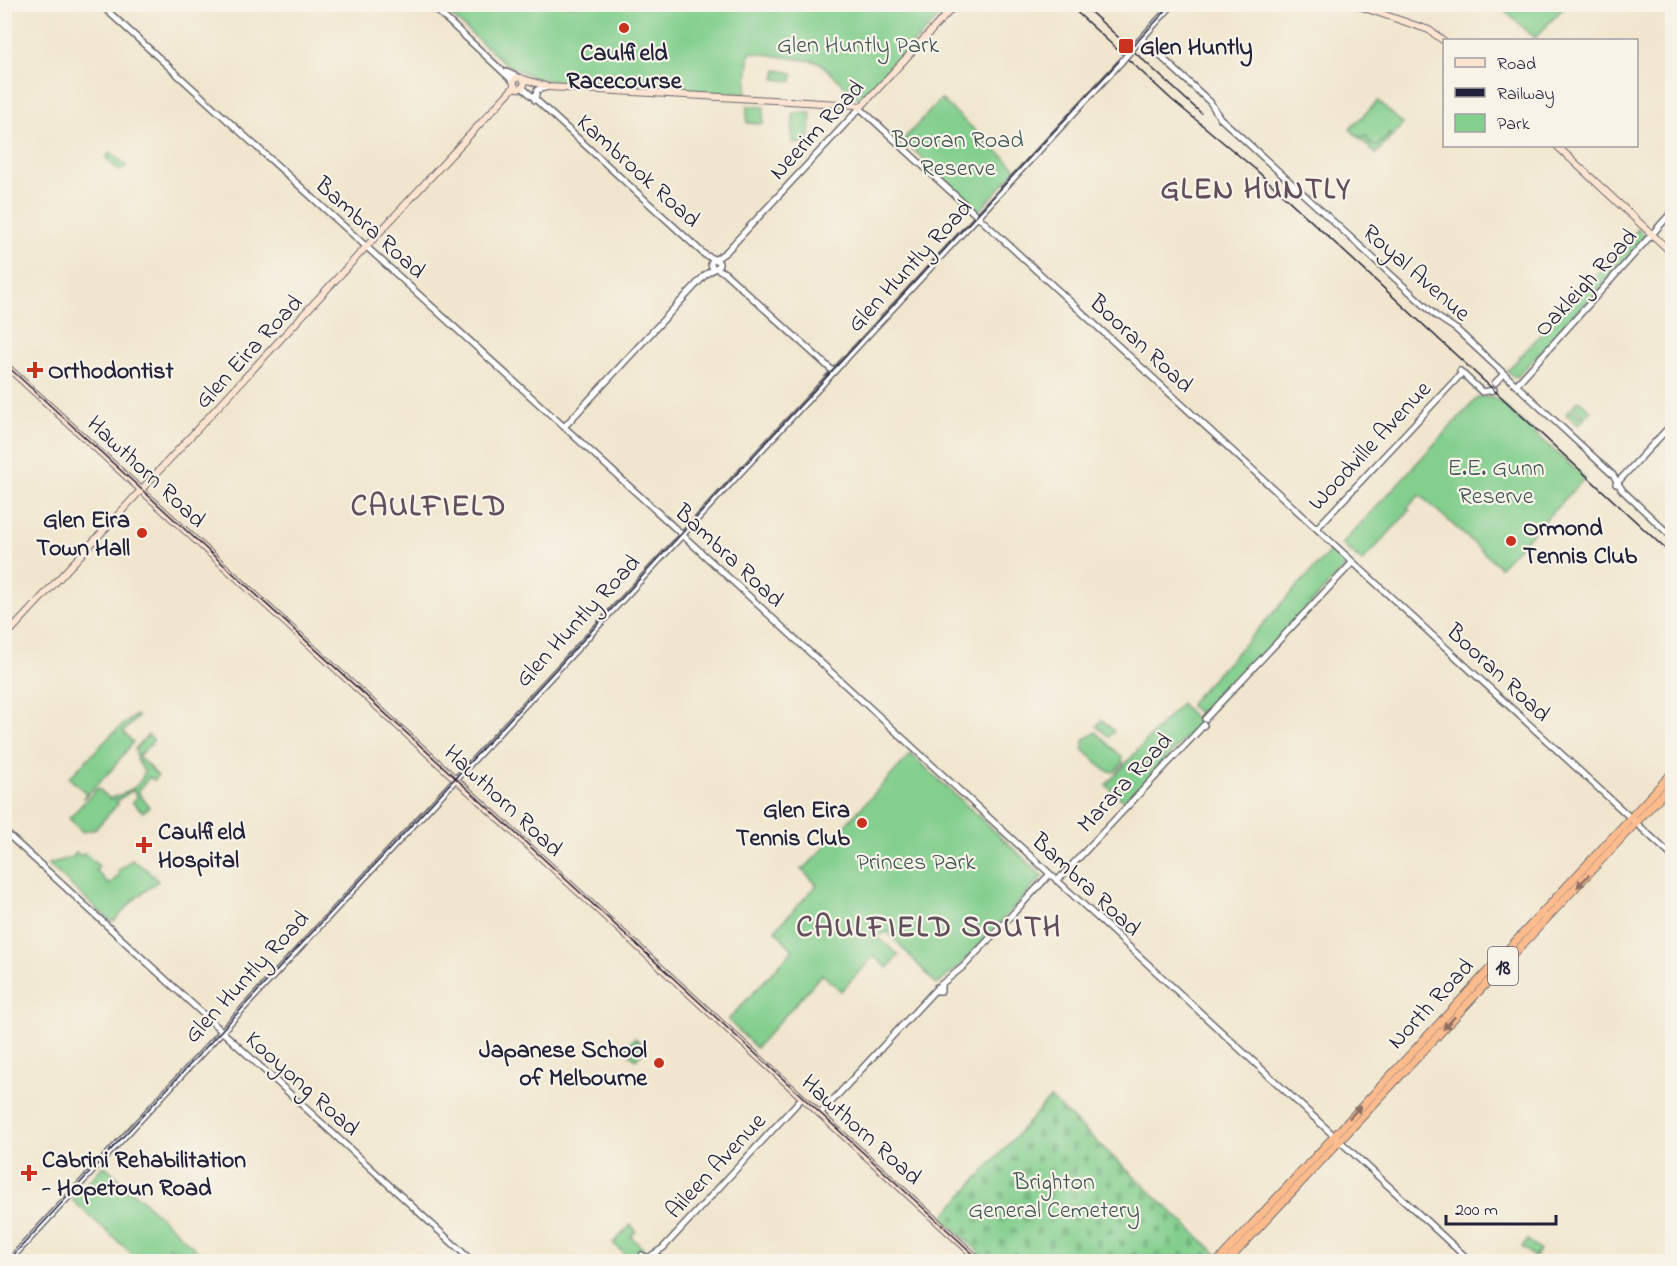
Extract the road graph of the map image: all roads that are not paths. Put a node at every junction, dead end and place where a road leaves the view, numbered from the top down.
1 (100, 4) edge
2 (430, 4) edge
3 (956, 4) edge
4 (1173, 4) edge
5 (1353, 4) edge
6 (1142, 39) junction
7 (1443, 40) edge
8 (520, 83) junction
9 (548, 87) junction
10 (535, 100) junction
11 (860, 108) junction
12 (1558, 147) edge
13 (1672, 212) edge
14 (978, 216) junction
15 (1653, 235) junction
16 (368, 248) junction
17 (1672, 253) edge
18 (715, 264) junction
19 (4, 364) edge
20 (834, 372) junction
21 (1505, 375) junction
22 (1515, 384) junction
23 (1672, 424) edge
24 (564, 427) junction
25 (1618, 483) junction
26 (141, 491) junction
27 (1317, 528) junction
28 (682, 534) junction
29 (1672, 537) edge
30 (1353, 562) junction
31 (4, 638) edge
32 (1672, 773) edge
33 (454, 779) junction
34 (1672, 784) edge
35 (1650, 803) junction
36 (1630, 818) junction
37 (1636, 823) junction
38 (4, 831) edge
39 (1672, 856) edge
40 (1050, 874) junction
41 (1057, 880) junction
42 (220, 1031) junction
43 (802, 1098) junction
44 (820, 1114) junction
45 (1332, 1136) junction
46 (1338, 1142) junction
47 (1312, 1163) junction
48 (643, 1258) edge
49 (8, 1262) edge
50 (473, 1262) edge
51 (635, 1262) edge
52 (981, 1262) edge
53 (1217, 1262) edge
54 (1227, 1262) edge
55 (1471, 1262) edge

1 - 16 street, Bambra Road
2 - 8 street, Kambrook Road
3 - 11 main road, Neerim Road
4 - 6 street, Glen Huntly Road
5 - 7 main road
6 - 14 street, Glen Huntly Road, bridge
6 - 21 street, Royal Avenue
8 - 9 main road
8 - 10 street, Kambrook Road
8 - 16 main road, Glen Eira Road
9 - 10 street
9 - 11 main road
10 - 18 street, Kambrook Road
11 - 14 street, Booran Road
11 - 18 street, Neerim Road
12 - 15 main road
13 - 15 street, Oakleigh Road
14 - 20 street, Glen Huntly Road
14 - 27 street, Booran Road
15 - 17 main road
15 - 22 street, Oakleigh Road
16 - 24 street, Bambra Road
16 - 26 main road, Glen Eira Road
18 - 20 street, Kambrook Road
18 - 24 street, Neerim Road
19 - 26 main road, Hawthorn Road
20 - 28 street, Glen Huntly Road
21 - 22 street, Royal Avenue
21 - 27 street, Woodville Avenue
22 - 25 street, Royal Avenue
23 - 25 street
24 - 28 street, Bambra Road
25 - 29 street, Royal Avenue
26 - 31 main road, Glen Eira Road
26 - 33 main road, Hawthorn Road
27 - 30 street, Booran Road
28 - 33 street, Glen Huntly Road
28 - 40 street, Bambra Road
30 - 36 street, Booran Road
30 - 41 street, Marara Road
32 - 35 highway, North Road / 18
33 - 42 street, Glen Huntly Road
33 - 43 main road, Hawthorn Road
34 - 35 highway, North Road / 18
35 - 36 highway, North Road / 18
35 - 37 highway, North Road / 18
36 - 37 street, Booran Road
45 -> 36 highway, North Road / 18
37 - 39 street, Booran Road
37 -> 46 highway, North Road / 18
38 - 42 street, Kooyong Road
40 - 41 street, Bambra Road
40 - 44 street
41 - 45 street, Bambra Road
42 - 49 street, Glen Huntly Road
42 - 50 street, Kooyong Road
43 - 44 main road, Hawthorn Road
43 - 48 street, Aileen Avenue
44 - 52 main road, Hawthorn Road
45 - 46 street, Bambra Road
45 - 47 highway, North Road / 18
46 - 47 highway, North Road / 18
46 - 55 street, Bambra Road
47 - 53 highway, North Road / 18
47 - 54 highway, North Road / 18
48 - 51 street, Aileen Avenue

